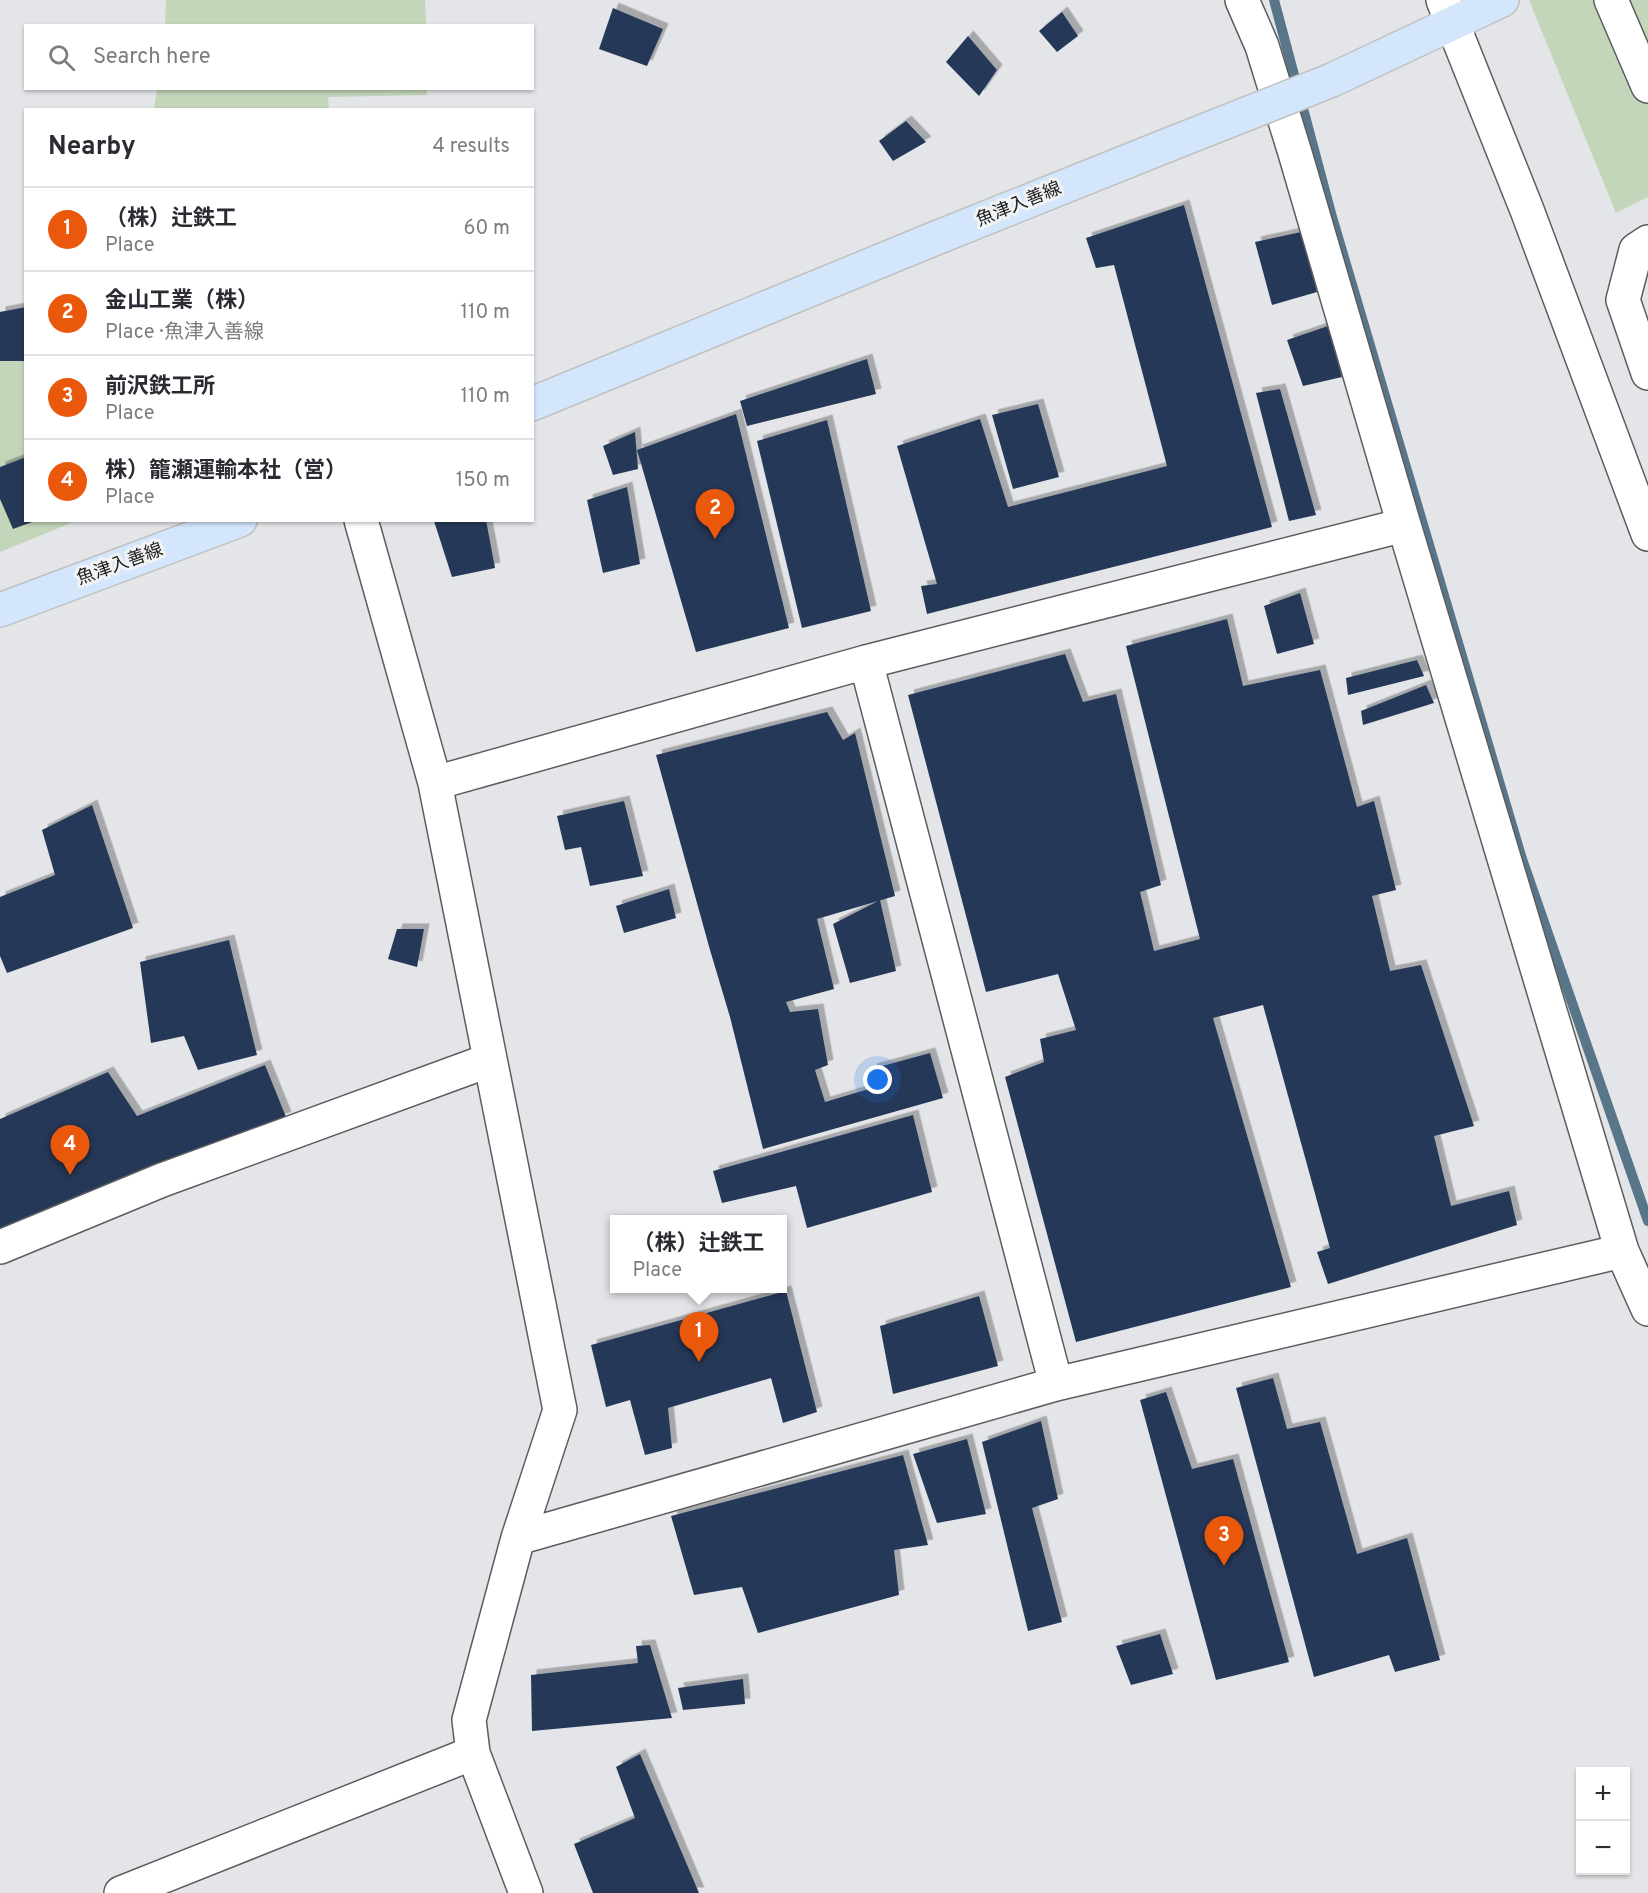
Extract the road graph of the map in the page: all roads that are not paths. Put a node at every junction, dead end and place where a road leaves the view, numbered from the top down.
1 (1242, 0) edge
2 (1502, 0) edge
3 (1611, 0) edge
4 (1448, 12) edge
5 (1648, 86) edge
6 (1648, 242) edge
7 (1648, 374) edge
8 (534, 403) edge
9 (235, 522) edge
10 (362, 522) edge
11 (1404, 525) junction
12 (1648, 534) edge
13 (0, 610) edge
14 (866, 662) junction
15 (435, 783) junction
16 (490, 1060) junction
17 (0, 1247) edge
18 (1622, 1251) junction
19 (1648, 1310) edge
20 (1056, 1384) junction
21 (518, 1538) junction
22 (473, 1753) junction
23 (121, 1893) edge
24 (526, 1893) edge

1 - 11 street
2 - 4 main road, 魚津入善線
3 - 5 street
4 - 8 main road, 魚津入善線, bridge
4 - 12 street
6 - 7 street
9 - 13 main road, 魚津入善線
10 - 15 street
11 - 14 street
11 - 18 street
14 - 15 street
14 - 20 street
15 - 16 street
16 - 17 street
16 - 21 street
18 - 19 street
18 - 20 street
20 - 21 street
21 - 22 street
22 - 23 street
22 - 24 street

